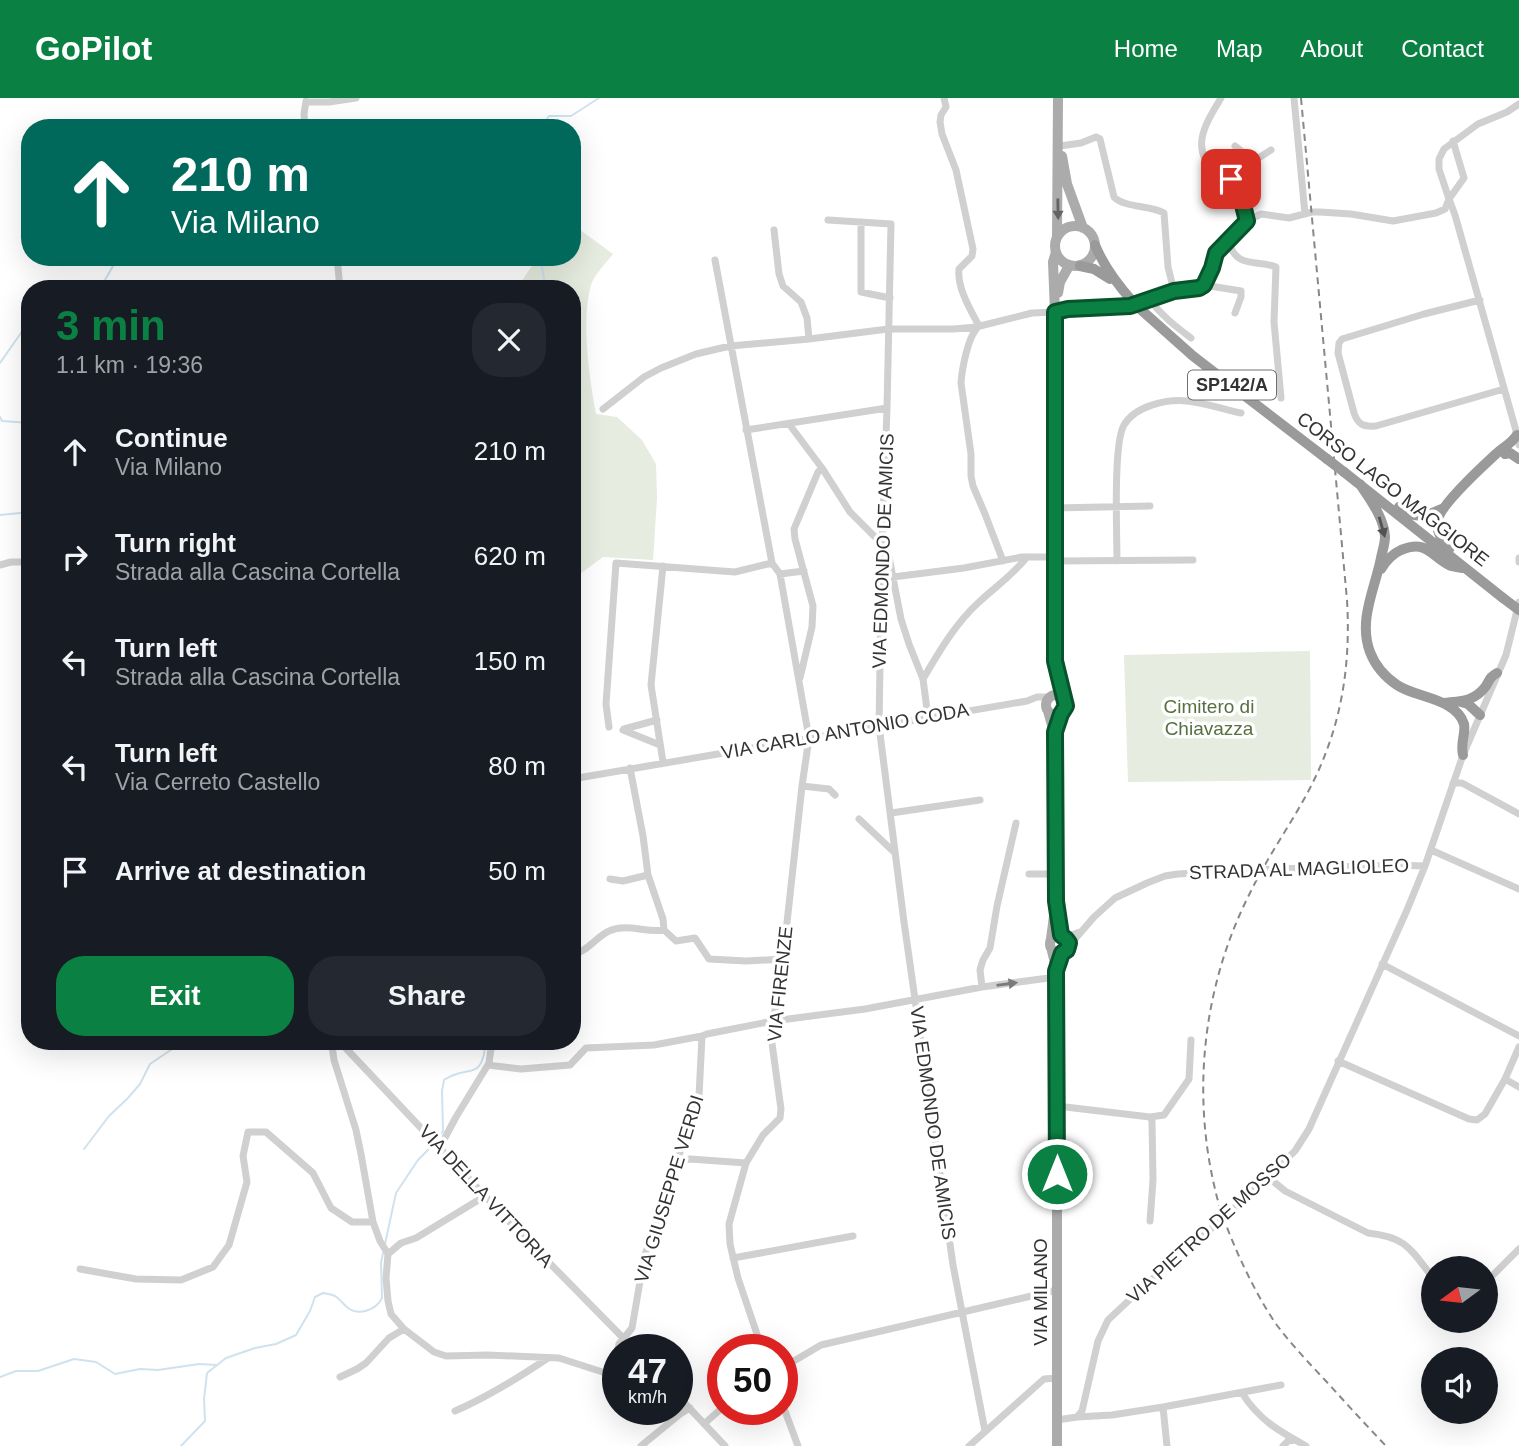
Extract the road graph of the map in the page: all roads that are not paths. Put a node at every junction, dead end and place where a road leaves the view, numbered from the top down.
1 (356, 98) edge
2 (944, 98) edge
3 (1058, 98) edge
4 (1221, 98) edge
5 (1294, 98) edge
6 (306, 100) edge
7 (1519, 104) edge
8 (304, 119) edge
9 (1058, 132) junction
10 (1453, 141) junction
11 (1060, 146) junction
12 (1235, 146) dead end
13 (1271, 150) dead end
14 (1252, 160) junction
15 (1234, 179) junction
16 (1449, 199) junction
17 (1305, 214) junction
18 (828, 220) dead end
19 (1247, 221) junction
20 (861, 222) junction
21 (1083, 228) junction
22 (775, 230) dead end
23 (1057, 237) junction
24 (1228, 242) junction
25 (1095, 245) junction
26 (1056, 252) junction
27 (715, 260) dead end
28 (1075, 266) junction
29 (1118, 285) junction
30 (1204, 285) junction
31 (1174, 291) junction
32 (890, 298) junction
33 (1149, 299) junction
34 (1480, 300) junction
35 (1055, 310) junction
36 (1235, 313) dead end
37 (979, 326) junction
38 (888, 329) junction
39 (1191, 338) dead end
40 (809, 339) junction
41 (730, 346) junction
42 (1504, 389) junction
43 (1281, 398) dead end
44 (887, 408) junction
45 (603, 409) dead end
46 (1241, 413) dead end
47 (789, 424) junction
48 (746, 430) junction
49 (1517, 442) edge
50 (1505, 454) junction
51 (1519, 458) edge
52 (1489, 461) junction
53 (822, 468) junction
54 (1360, 484) junction
55 (1369, 492) junction
56 (1117, 506) junction
57 (1150, 506) dead end
58 (1054, 508) junction
59 (1444, 508) junction
60 (882, 544) junction
61 (1027, 557) junction
62 (1054, 559) junction
63 (1193, 560) dead end
64 (1003, 561) junction
65 (1117, 561) junction
66 (21, 562) edge
67 (772, 563) junction
68 (0, 565) edge
69 (663, 566) junction
70 (1466, 569) junction
71 (804, 571) junction
72 (779, 574) junction
73 (1378, 574) junction
74 (893, 577) junction
75 (1503, 598) junction
76 (1519, 603) edge
77 (1519, 610) edge
78 (1516, 632) edge
79 (1497, 673) junction
80 (923, 679) junction
81 (799, 682) junction
82 (1057, 697) junction
83 (1027, 701) junction
84 (1461, 702) junction
85 (1444, 703) junction
86 (1047, 709) junction
87 (1061, 714) junction
88 (1459, 714) junction
89 (1480, 715) junction
90 (928, 717) junction
91 (657, 720) junction
92 (879, 726) junction
93 (609, 727) dead end
94 (1055, 732) junction
95 (809, 738) junction
96 (660, 745) junction
97 (1463, 755) junction
98 (663, 762) junction
99 (630, 768) junction
100 (581, 777) edge
101 (1453, 783) junction
102 (802, 786) junction
103 (835, 794) dead end
104 (980, 800) dead end
105 (891, 813) junction
106 (1519, 814) edge
107 (859, 819) dead end
108 (1016, 823) dead end
109 (1431, 850) junction
110 (896, 853) junction
111 (1425, 866) junction
112 (1029, 874) dead end
113 (1056, 874) junction
114 (648, 875) junction
115 (610, 879) dead end
116 (1519, 888) edge
117 (664, 930) junction
118 (1060, 944) junction
119 (581, 952) edge
120 (783, 959) junction
121 (1382, 964) junction
122 (1056, 974) junction
123 (982, 987) junction
124 (916, 1000) junction
125 (773, 1021) junction
126 (1519, 1036) edge
127 (702, 1037) junction
128 (1191, 1040) dead end
129 (1519, 1047) edge
130 (333, 1050) edge
131 (348, 1050) edge
132 (490, 1050) edge
133 (1338, 1061) junction
134 (488, 1065) junction
135 (1505, 1079) junction
136 (1519, 1087) edge
137 (1057, 1106) junction
138 (1150, 1117) junction
139 (436, 1143) junction
140 (678, 1161) junction
141 (746, 1163) junction
142 (1268, 1177) junction
143 (485, 1196) junction
144 (373, 1222) junction
145 (1150, 1222) dead end
146 (853, 1236) dead end
147 (1519, 1249) edge
148 (388, 1254) junction
149 (733, 1258) junction
150 (1421, 1263) edge
151 (80, 1269) dead end
152 (1498, 1270) edge
153 (1058, 1290) junction
154 (961, 1311) junction
155 (404, 1329) junction
156 (618, 1334) edge
157 (627, 1334) edge
158 (756, 1334) edge
159 (549, 1358) junction
160 (798, 1359) edge
161 (602, 1372) edge
162 (340, 1377) dead end
163 (1057, 1378) junction
164 (1281, 1385) dead end
165 (1242, 1393) junction
166 (1163, 1407) junction
167 (456, 1411) dead end
168 (693, 1411) edge
169 (1077, 1417) junction
170 (1057, 1420) junction
171 (707, 1421) edge
172 (704, 1424) junction
173 (663, 1425) edge
174 (790, 1425) edge
175 (985, 1431) junction
176 (1296, 1440) junction
177 (641, 1446) edge
178 (725, 1446) edge
179 (798, 1446) edge
180 (969, 1446) edge
181 (1057, 1446) edge
182 (1167, 1446) edge
183 (1283, 1446) edge
184 (1306, 1446) edge

1 - 6 street
2 - 37 street
3 - 9 main road
4 - 15 street
5 - 17 street
6 - 8 street
7 - 10 street
9 - 11 main road
9 -> 23 main road
10 - 16 street
10 - 16 street
11 - 21 main road
11 - 31 street
12 - 14 street
13 - 14 street
14 - 15 street
15 - 19 street
16 - 17 street
16 - 34 street
17 - 19 street
18 - 20 street
19 - 24 street
20 - 32 street
20 - 32 street, VIA EDMONDO DE AMICIS
21 - 23 main road
21 - 25 main road
22 - 40 street
23 - 26 main road
24 - 30 street
24 - 43 street
25 - 28 main road
25 - 29 highway, CORSO LAGO MAGGIORE / SP142/A
26 - 28 main road
26 - 35 main road
27 - 41 street
28 - 29 highway, CORSO LAGO MAGGIORE / SP142/A
28 - 35 main road
29 - 54 highway, CORSO LAGO MAGGIORE / SP142/A, bridge
30 - 31 street
30 - 36 street
31 - 33 street
32 - 38 street, VIA EDMONDO DE AMICIS
33 - 35 street
33 - 39 street
34 - 42 street
34 - 42 street
35 - 37 street
35 - 58 main road
37 - 38 street
37 - 64 street
38 - 40 street
38 - 44 street, VIA EDMONDO DE AMICIS
40 - 41 street
41 - 45 street
41 - 48 street
42 - 49 street
44 - 47 street
44 - 60 street, VIA EDMONDO DE AMICIS
46 - 56 street
47 - 48 street
47 - 53 street
48 - 67 street
49 - 50 highway
49 - 52 highway
50 - 51 highway
50 - 52 highway
52 - 59 highway
53 - 60 street
53 - 71 street
54 - 55 highway, CORSO LAGO MAGGIORE / SP142/A
54 -> 73 highway
55 - 59 highway
55 - 70 highway, CORSO LAGO MAGGIORE / SP142/A
56 - 57 street
56 - 58 street
56 - 65 street
58 - 62 main road
59 - 70 highway
60 - 74 street
60 - 92 street, VIA EDMONDO DE AMICIS
61 - 62 street
61 - 64 street
61 - 80 street
62 - 65 street
62 - 82 main road
63 - 65 street
64 - 74 street
66 - 68 street
67 - 69 street
67 - 72 street
69 - 91 street
69 - 93 street
70 - 73 highway
70 - 75 highway, CORSO LAGO MAGGIORE / SP142/A
71 - 72 street
71 - 81 street
72 - 81 street, VIA FIRENZE
73 - 85 highway
74 - 80 street
75 - 76 highway, bridge
75 - 77 highway, CORSO LAGO MAGGIORE / SP142/A, bridge
76 - 78 street, STRADA AL MAGLIOLEO
78 - 79 street, STRADA AL MAGLIOLEO
79 - 84 highway
79 - 89 street, STRADA AL MAGLIOLEO
80 - 90 street
81 - 95 street, VIA FIRENZE
82 - 83 street, VIA CARLO ANTONIO CODA
82 - 86 main road
82 - 87 main road, VIA MILANO
83 - 86 street, VIA CARLO ANTONIO CODA
83 - 90 street, VIA CARLO ANTONIO CODA
84 - 85 highway
84 - 89 highway
85 - 88 highway
86 - 87 main road
86 - 94 main road, VIA MILANO
87 - 94 main road, VIA MILANO
88 - 89 highway
88 - 97 highway
89 - 97 street, STRADA AL MAGLIOLEO
90 - 92 street, VIA CARLO ANTONIO CODA
91 - 96 street
91 - 96 street
92 - 95 street, VIA CARLO ANTONIO CODA
92 - 105 street, VIA EDMONDO DE AMICIS
94 - 113 main road, VIA MILANO
95 - 98 street, VIA CARLO ANTONIO CODA
95 - 102 street, VIA FIRENZE
96 - 98 street
97 - 101 street, STRADA AL MAGLIOLEO
98 - 99 street, VIA CARLO ANTONIO CODA
99 - 100 street, VIA CARLO ANTONIO CODA
99 - 114 street
101 - 106 street
101 - 109 street, STRADA AL MAGLIOLEO
102 - 103 street
102 - 120 street, VIA FIRENZE
104 - 105 street
105 - 110 street, VIA EDMONDO DE AMICIS
107 - 110 street
108 - 123 street
109 - 111 street, STRADA AL MAGLIOLEO
109 - 116 street
110 - 124 street, VIA EDMONDO DE AMICIS
111 - 118 street, STRADA AL MAGLIOLEO, bridge
111 - 121 street, VIA PIETRO DE MOSSO
112 - 113 street
113 - 118 main road, VIA MILANO
114 - 115 street
114 - 117 street
117 - 119 street
117 - 120 street
118 - 122 main road, VIA MILANO
120 - 125 street, VIA FIRENZE
121 - 126 street
121 - 133 street, VIA PIETRO DE MOSSO
123 -> 122 street
122 - 137 main road, VIA MILANO
123 - 124 street
124 - 125 street
124 - 154 street, VIA EDMONDO DE AMICIS
125 - 127 street
125 - 141 street, VIA FIRENZE
127 - 134 street
127 - 140 street, VIA GIUSEPPE VERDI
128 - 138 street
129 - 135 street
130 - 144 street
131 - 139 street, VIA DELLA VITTORIA
132 - 134 street
133 - 135 street
133 - 142 street, VIA PIETRO DE MOSSO
134 - 139 street
135 - 136 street
137 - 138 street
137 - 153 main road, VIA MILANO
138 - 145 street
139 - 143 street, VIA DELLA VITTORIA
140 - 141 street
140 - 157 street, VIA GIUSEPPE VERDI
141 - 149 street, VIA FIRENZE
142 - 150 street
142 - 169 street, VIA PIETRO DE MOSSO, bridge
143 - 148 street
143 - 156 street, VIA DELLA VITTORIA
144 - 148 street
144 - 151 street
146 - 149 street
147 - 152 street
148 - 155 street
149 - 158 street, VIA FIRENZE
153 - 154 street
153 - 163 main road, VIA MILANO
154 - 160 street
154 - 175 street, VIA EDMONDO DE AMICIS
155 - 159 street
155 - 162 street
159 - 161 street
159 - 167 street
163 - 170 main road, VIA MILANO
163 - 175 street
164 - 165 street
165 - 166 street
165 - 176 street
166 - 169 street
166 - 182 street
168 - 172 street
169 - 170 street
170 - 181 main road, VIA MILANO
171 - 172 street
172 - 178 street
173 - 177 street
174 - 179 street
175 - 180 street
176 - 183 street
176 - 184 street

